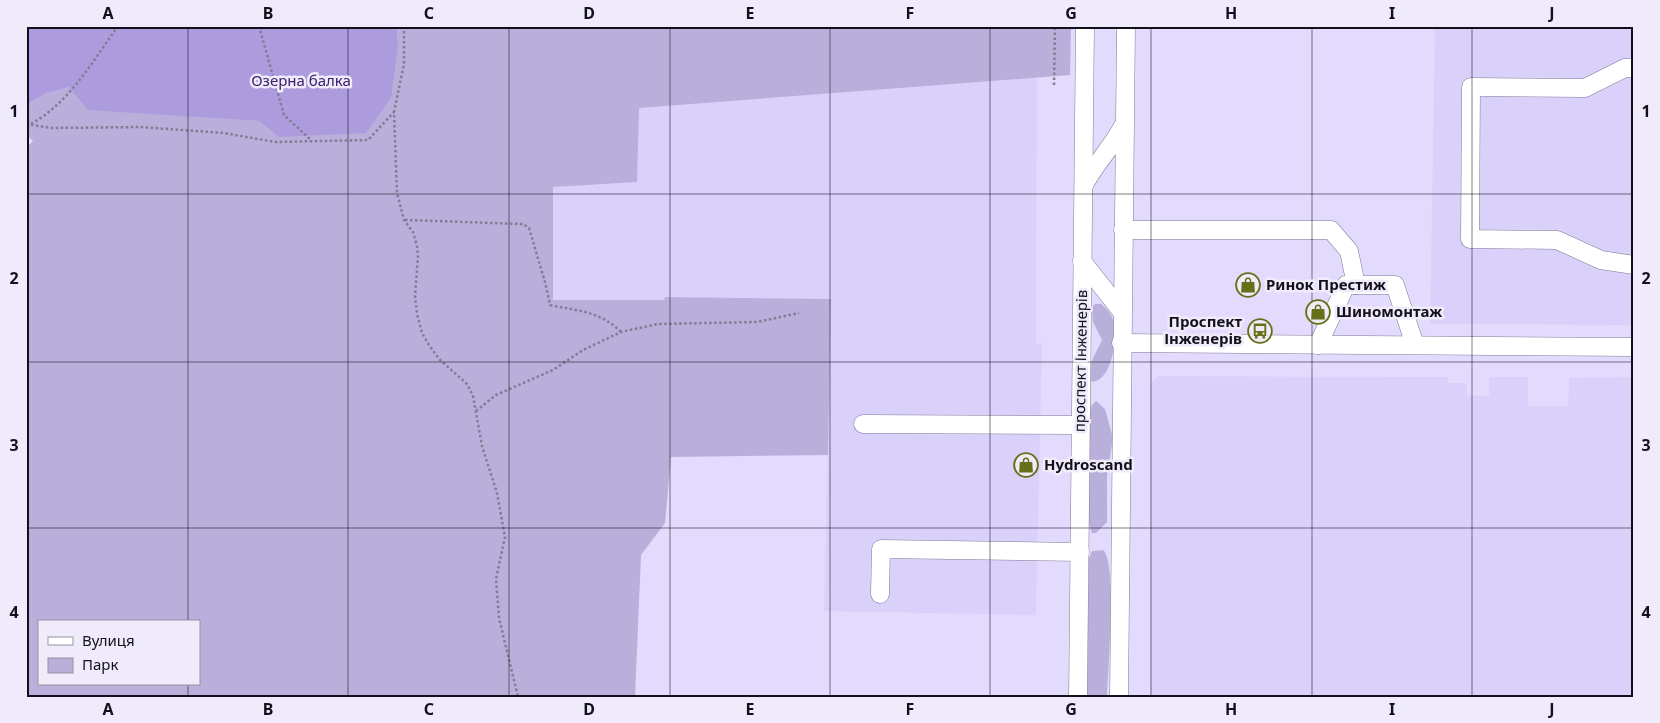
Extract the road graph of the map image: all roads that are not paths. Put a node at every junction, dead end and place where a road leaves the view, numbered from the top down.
1 (1085, 26) edge
2 (1126, 26) edge
3 (1634, 68) edge
4 (1124, 123) junction
5 (1083, 188) junction
6 (1123, 230) junction
7 (1082, 261) junction
8 (1634, 265) edge
9 (1356, 285) junction
10 (1122, 312) junction
11 (1122, 343) junction
12 (1318, 344) junction
13 (1415, 345) junction
14 (1634, 347) edge
15 (863, 424) dead end
16 (1080, 425) junction
17 (1080, 552) junction
18 (880, 594) dead end
19 (1078, 697) edge
20 (1119, 697) edge

1 - 5 street, проспект Інженерів
2 - 4 street
3 - 8 street
4 - 5 street
4 - 6 street
5 - 7 street, проспект Інженерів
6 - 9 street
6 - 10 street
7 - 10 street
7 - 16 street, проспект Інженерів
9 - 12 street
9 - 13 street
10 - 11 street
11 - 12 street
11 - 20 street
12 - 13 street
13 - 14 street
15 - 16 street
16 - 17 street, проспект Інженерів
17 - 18 street
17 - 19 street, проспект Інженерів

